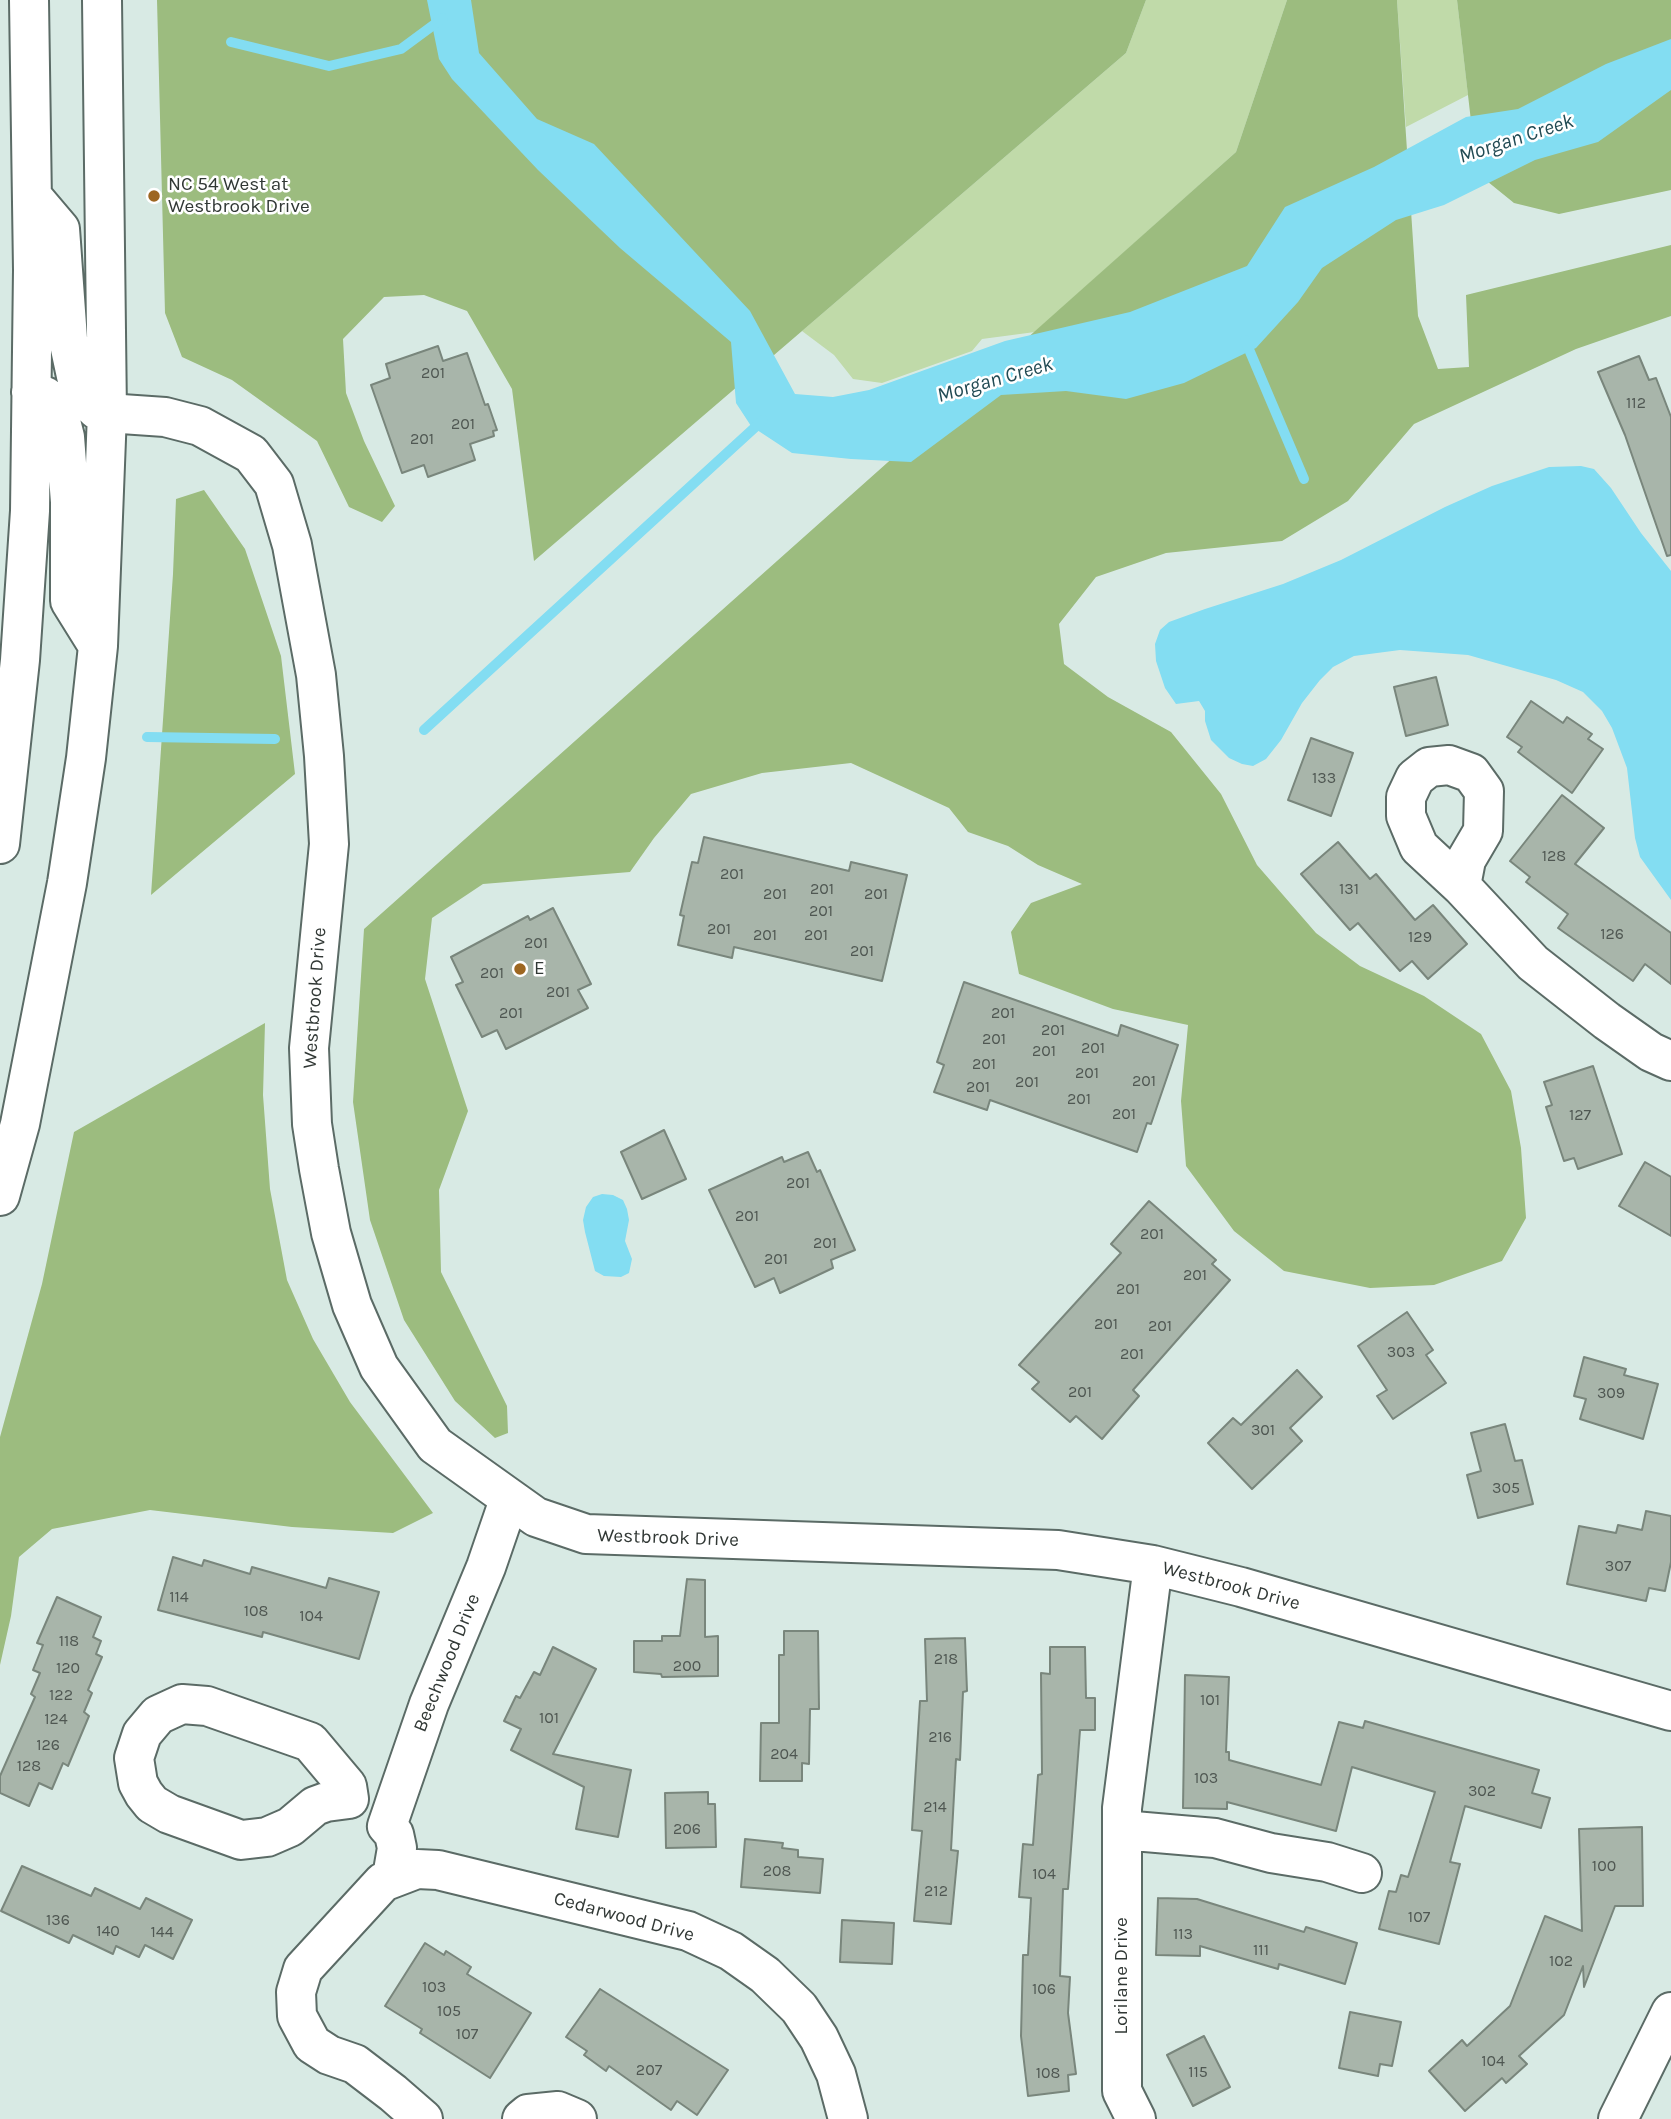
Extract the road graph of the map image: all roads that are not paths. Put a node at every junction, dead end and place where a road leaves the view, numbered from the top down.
1 (29, 0) edge
2 (102, 0) edge
3 (32, 197) junction
4 (31, 392) junction
5 (107, 413) junction
6 (98, 646) junction
7 (0, 844) edge
8 (1461, 886) dead end
9 (1671, 1061) edge
10 (0, 1196) edge
11 (509, 1500) junction
12 (1153, 1565) junction
13 (1671, 1711) edge
14 (349, 1799) junction
15 (387, 1826) junction
16 (1122, 1830) junction
17 (1362, 1873) dead end
18 (392, 1877) junction
19 (1671, 2012) edge
20 (423, 2119) edge
21 (523, 2119) edge
22 (577, 2119) edge
23 (848, 2119) edge
24 (1136, 2119) edge
25 (1618, 2119) edge

1 - 3 main road
2 - 5 main road
3 - 4 main road
3 - 5 main road
4 - 6 main road
4 - 7 main road
5 - 6 main road
5 - 11 main road, Westbrook Drive
6 - 10 main road
8 - 9 main road
11 - 12 main road, Westbrook Drive
11 - 15 main road, Beechwood Drive
12 - 13 main road, Westbrook Drive
12 - 16 main road, Lorilane Drive
14 - 14 main road
14 - 15 main road
15 - 18 main road
16 - 17 main road
16 - 24 main road, Lorilane Drive
18 - 20 main road
18 - 23 main road, Cedarwood Drive
19 - 25 main road
21 - 22 main road

